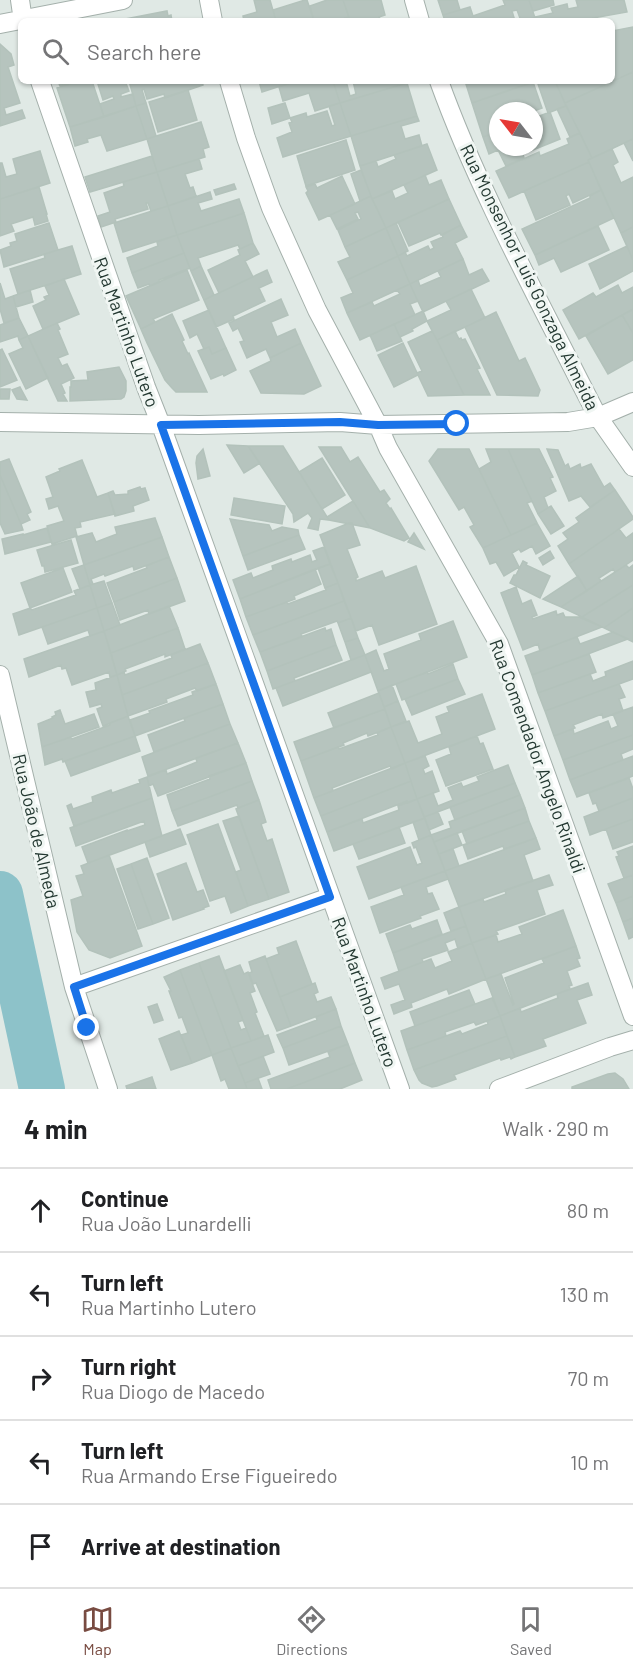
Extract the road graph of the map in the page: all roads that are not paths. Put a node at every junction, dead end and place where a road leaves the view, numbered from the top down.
1 (20, 0) edge
2 (123, 0) edge
3 (208, 0) edge
4 (414, 0) edge
5 (22, 18) edge
6 (32, 18) edge
7 (212, 18) edge
8 (419, 18) edge
9 (18, 21) edge
10 (0, 24) edge
11 (41, 84) edge
12 (230, 84) edge
13 (441, 84) edge
14 (633, 402) edge
15 (598, 417) junction
16 (0, 422) edge
17 (161, 425) junction
18 (378, 425) junction
19 (633, 467) edge
20 (0, 675) edge
21 (330, 897) junction
22 (74, 987) junction
23 (633, 1016) edge
24 (633, 1040) edge
25 (108, 1089) edge
26 (400, 1089) edge
27 (499, 1089) edge

1 - 5 street
2 - 6 street
3 - 7 street
4 - 8 street
9 - 10 street
11 - 17 street, Rua Martinho Lutero
12 - 18 street, Rua Comendador Angelo Rinaldi
13 - 15 street, Rua Monsenhor Luis Gonzaga Almeida
14 - 15 street
15 - 18 street
15 - 19 street, Rua Monsenhor Luis Gonzaga Almeida
16 - 17 street
17 - 18 street
17 - 21 street, Rua Martinho Lutero
18 - 23 street, Rua Comendador Angelo Rinaldi
20 - 22 street, Rua João de Almeda
21 - 22 street
21 - 26 street, Rua Martinho Lutero
22 - 25 street, Rua João de Almeda
24 - 27 street

